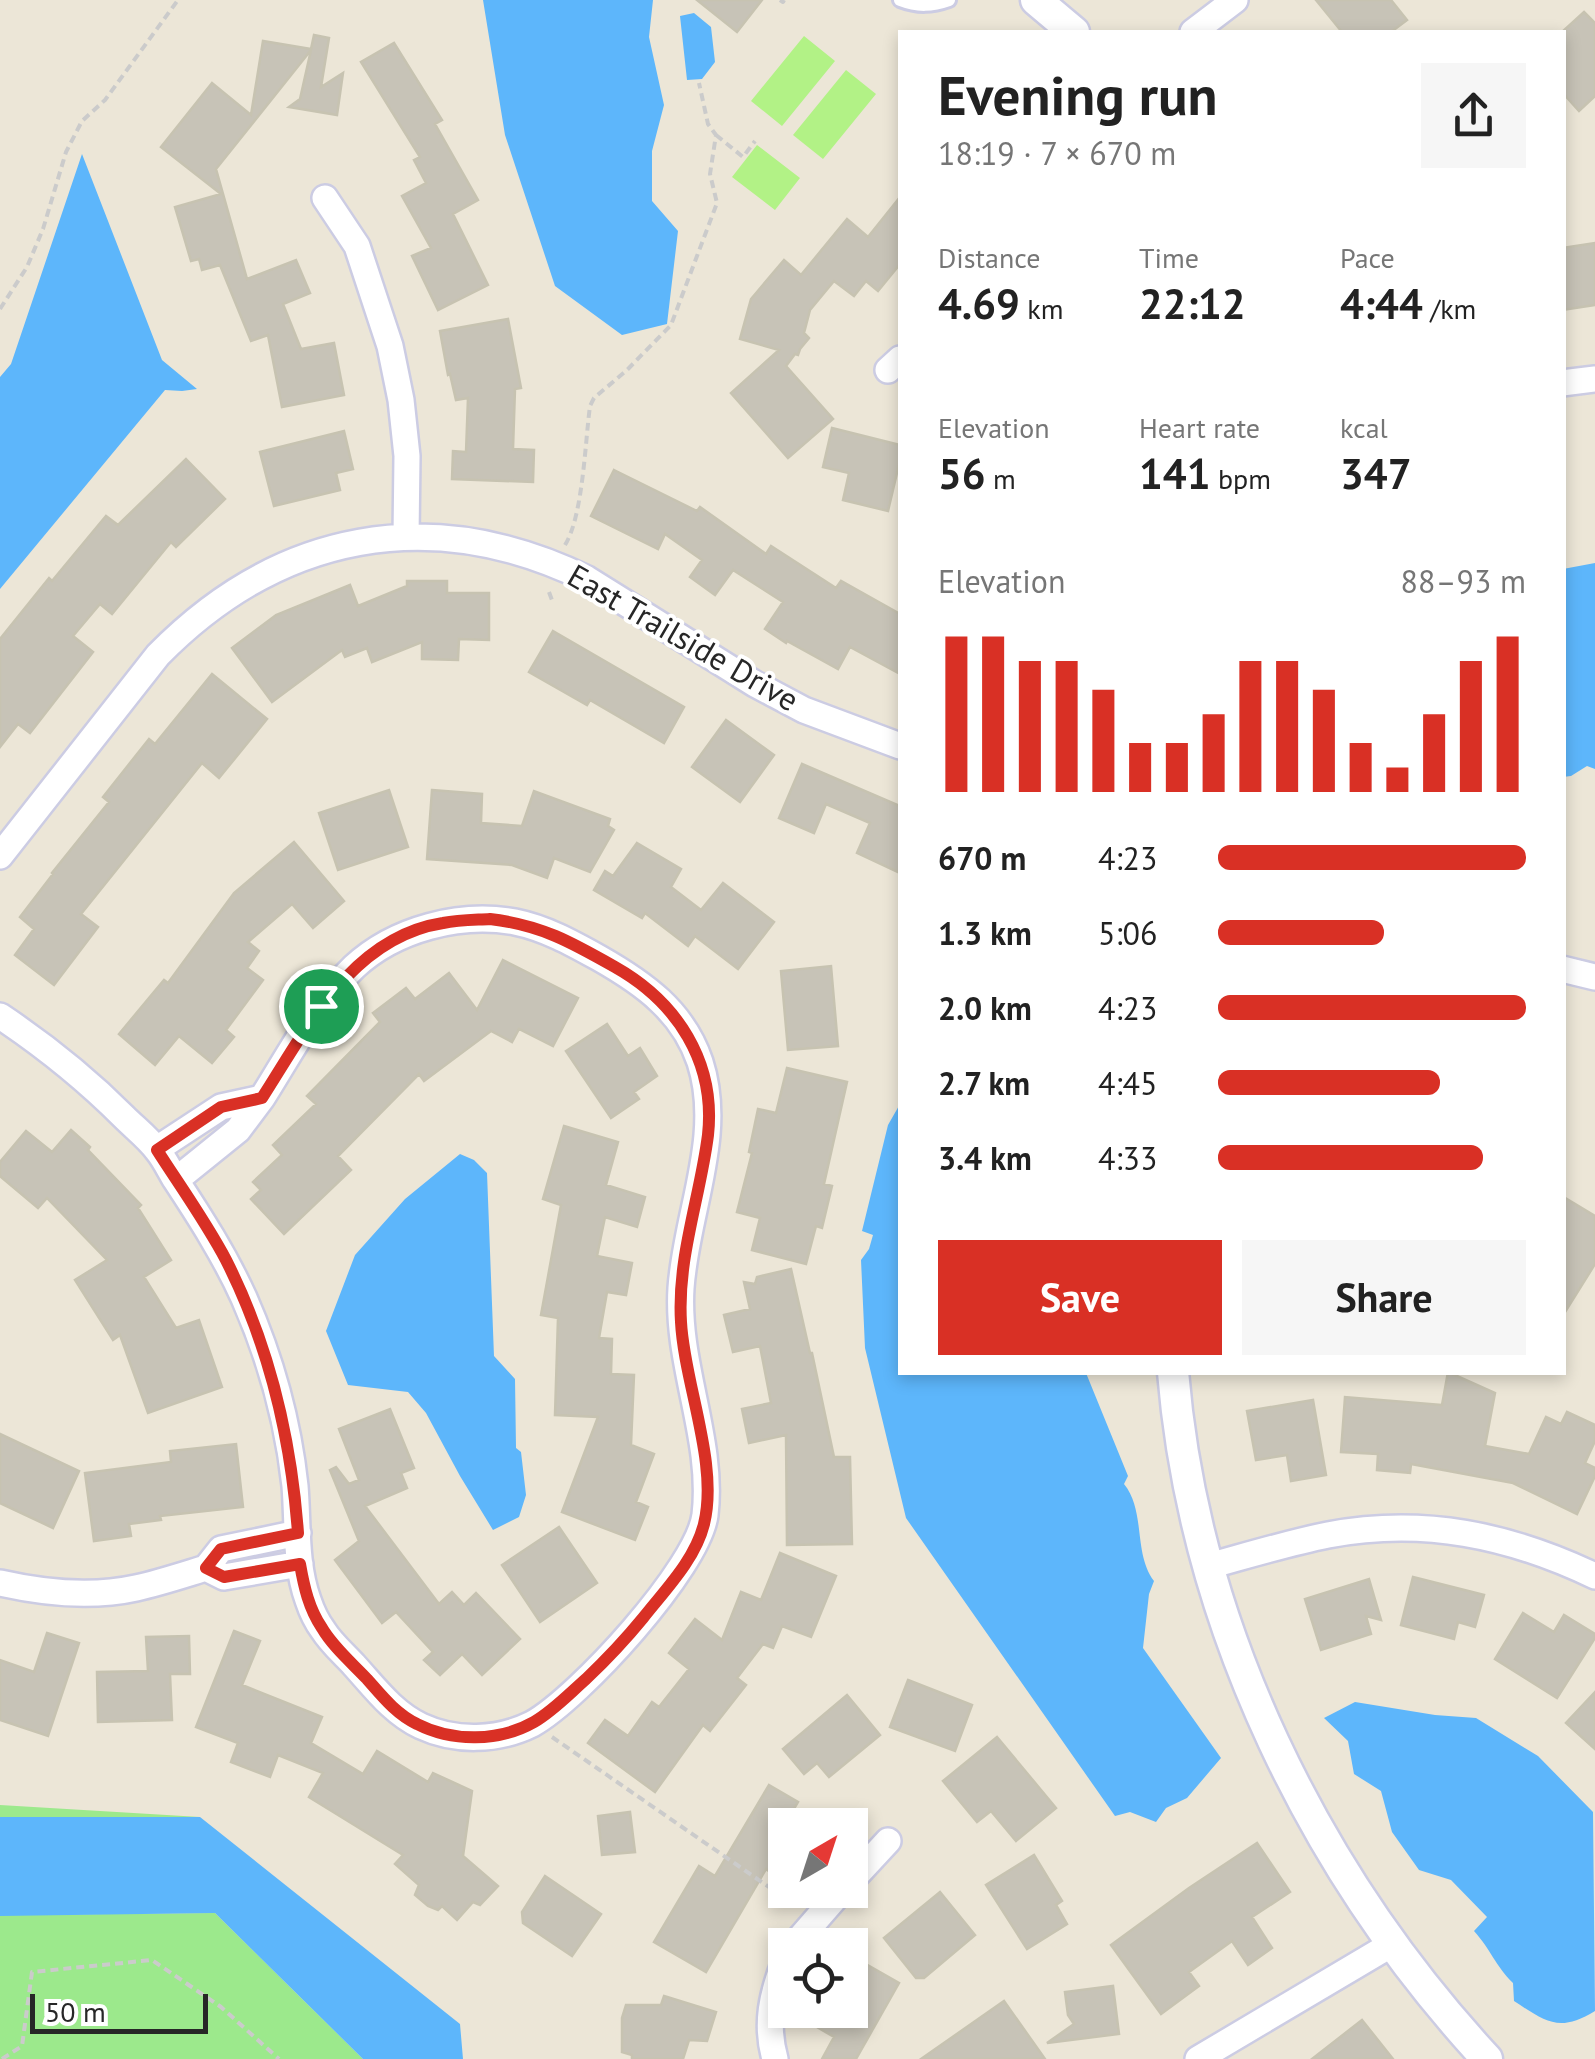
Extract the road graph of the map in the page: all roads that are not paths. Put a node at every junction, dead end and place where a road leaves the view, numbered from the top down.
1 (900, 0) edge
2 (950, 0) edge
3 (1036, 0) edge
4 (1235, 0) edge
5 (1072, 30) edge
6 (1196, 30) edge
7 (324, 198) dead end
8 (1595, 379) edge
9 (1566, 383) edge
10 (406, 537) junction
11 (898, 745) edge
12 (0, 856) edge
13 (1566, 970) edge
14 (1595, 977) edge
15 (0, 1016) edge
16 (262, 1098) junction
17 (157, 1150) junction
18 (176, 1180) junction
19 (1173, 1375) edge
20 (298, 1533) junction
21 (300, 1564) junction
22 (1210, 1566) junction
23 (206, 1568) junction
24 (1595, 1576) edge
25 (0, 1583) edge
26 (888, 1841) dead end
27 (868, 1863) edge
28 (825, 1908) edge
29 (807, 1928) edge
30 (1392, 1944) junction
31 (771, 2028) edge
32 (775, 2059) edge
33 (1198, 2059) edge
34 (1487, 2059) edge

1 - 2 lane
3 - 5 street
4 - 6 street
7 - 10 street
8 - 9 street
10 - 11 street, East Trailside Drive
10 - 12 street, East Trailside Drive
13 - 14 street
15 - 17 street
16 - 17 street
16 - 18 street
16 - 21 street
17 - 18 street
18 - 20 street
19 - 22 street
20 - 21 street
20 - 23 street
21 - 23 street
22 - 24 street
22 - 30 street
23 - 25 street
26 - 27 street
28 - 29 street
30 - 33 street
30 - 34 street
31 - 32 street

